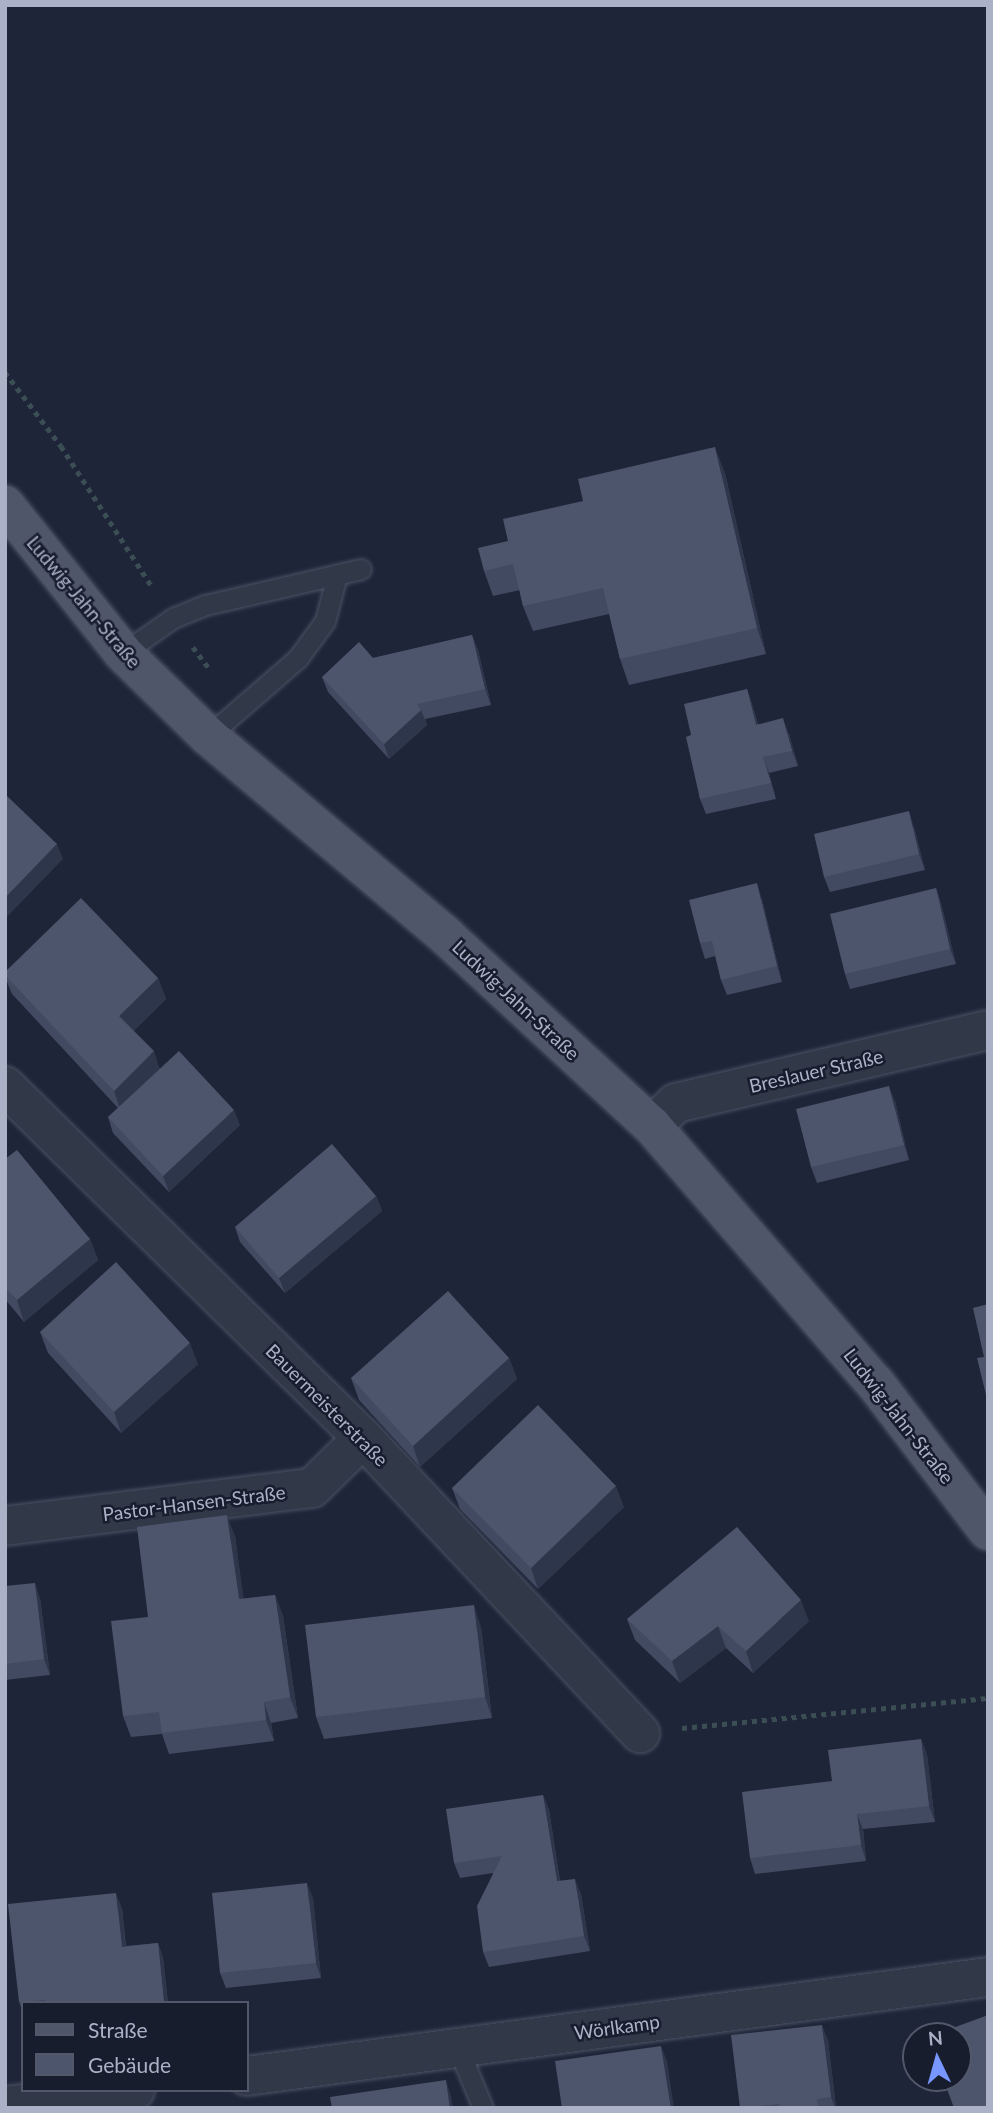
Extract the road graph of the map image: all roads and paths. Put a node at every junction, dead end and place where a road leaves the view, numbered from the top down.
1 (5, 372) edge
2 (5, 506) edge
3 (361, 569) dead end
4 (337, 575) junction
5 (173, 618) junction
6 (122, 653) junction
7 (208, 736) junction
8 (988, 1030) edge
9 (5, 1086) edge
10 (653, 1126) junction
11 (363, 1438) junction
12 (5, 1526) edge
13 (988, 1531) edge
14 (988, 1698) edge
15 (640, 1733) joint
16 (988, 1977) edge
17 (458, 2048) junction
18 (248, 2076) edge
19 (122, 2092) edge
20 (30, 2106) edge
21 (483, 2108) edge

1 - 5 path
2 - 6 main road, Ludwig-Jahn-Straße
3 - 4 lane
4 - 5 lane
4 - 7 lane
5 - 6 lane
6 - 7 main road, Ludwig-Jahn-Straße
7 - 10 main road, Ludwig-Jahn-Straße
8 - 10 street, Breslauer Straße
9 - 11 street, Bauermeisterstraße
10 - 13 main road, Ludwig-Jahn-Straße
11 - 12 street, Pastor-Hansen-Straße
11 - 15 street, Bauermeisterstraße
14 - 15 path
16 - 17 street, Wörlkamp
17 - 18 street, Wörlkamp
17 - 21 lane
19 - 20 street

